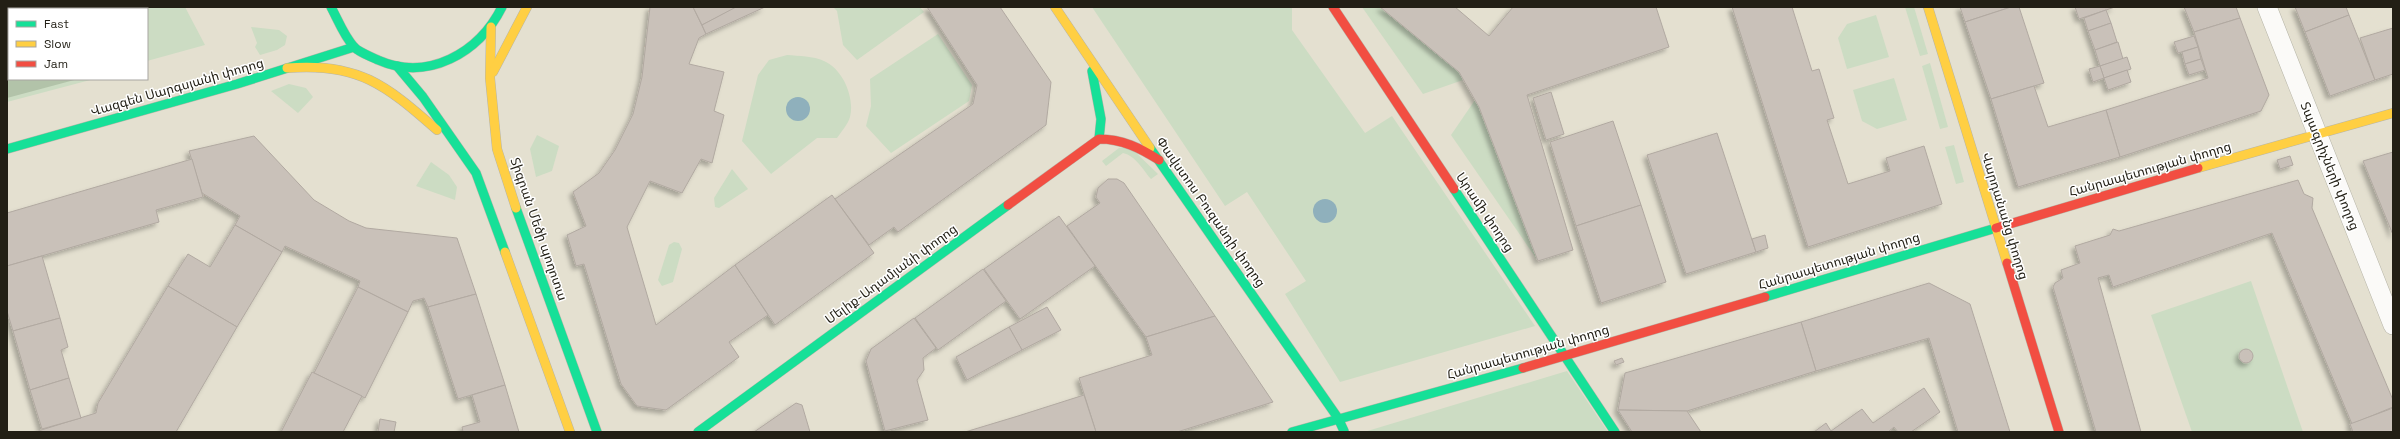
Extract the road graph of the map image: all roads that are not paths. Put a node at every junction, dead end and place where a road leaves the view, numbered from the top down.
1 (331, 7) edge
2 (502, 7) edge
3 (527, 7) edge
4 (1055, 7) edge
5 (1333, 7) edge
6 (1928, 7) edge
7 (2267, 7) edge
8 (491, 27) junction
9 (354, 47) junction
10 (1087, 57) junction
11 (397, 66) junction
12 (288, 68) junction
13 (490, 78) junction
14 (2393, 113) edge
15 (2317, 135) junction
16 (1099, 139) junction
17 (7, 149) edge
18 (464, 155) junction
19 (1159, 160) junction
20 (1995, 228) junction
21 (2393, 325) edge
22 (1566, 356) junction
23 (1338, 418) junction
24 (570, 432) edge
25 (597, 432) edge
26 (698, 432) edge
27 (1292, 432) edge
28 (1344, 432) edge
29 (1615, 432) edge
30 (2059, 432) edge

1 - 9 street
2 - 8 street
3 - 13 street
4 - 10 street, Փավստոս Բուզանդի փողոց
5 - 22 street, Արամի փողոց
6 - 20 street, Վարդանանց փողոց
7 - 15 street, Տպագրիչների փողոց
8 - 11 street
8 - 13 street, Տիգրան Մեծի պողոտա
9 - 11 street
9 - 12 street, Վազգեն Սարգսյանի փողոց
10 - 16 street
10 - 19 street, Փավստոս Բուզանդի փողոց
11 - 18 street
12 - 17 street, Վազգեն Սարգսյանի փողոց
12 - 18 street
13 - 25 street, Տիգրան Մեծի պողոտա
14 - 15 street, Հանրապետության փողոց
15 - 20 street, Հանրապետության փողոց
15 - 21 street, Տպագրիչների փողոց
16 - 19 street
16 - 26 street, Մելիք-Ադամյանի փողոց
18 - 24 street
19 - 23 street, Փավստոս Բուզանդի փողոց
20 - 22 street, Հանրապետության փողոց
20 - 30 street, Վարդանանց փողոց
22 - 23 street, Հանրապետության փողոց
22 - 29 street, Արամի փողոց
23 - 27 street, Հանրապետության փողոց
23 - 28 street, Փավստոս Բուզանդի փողոց

